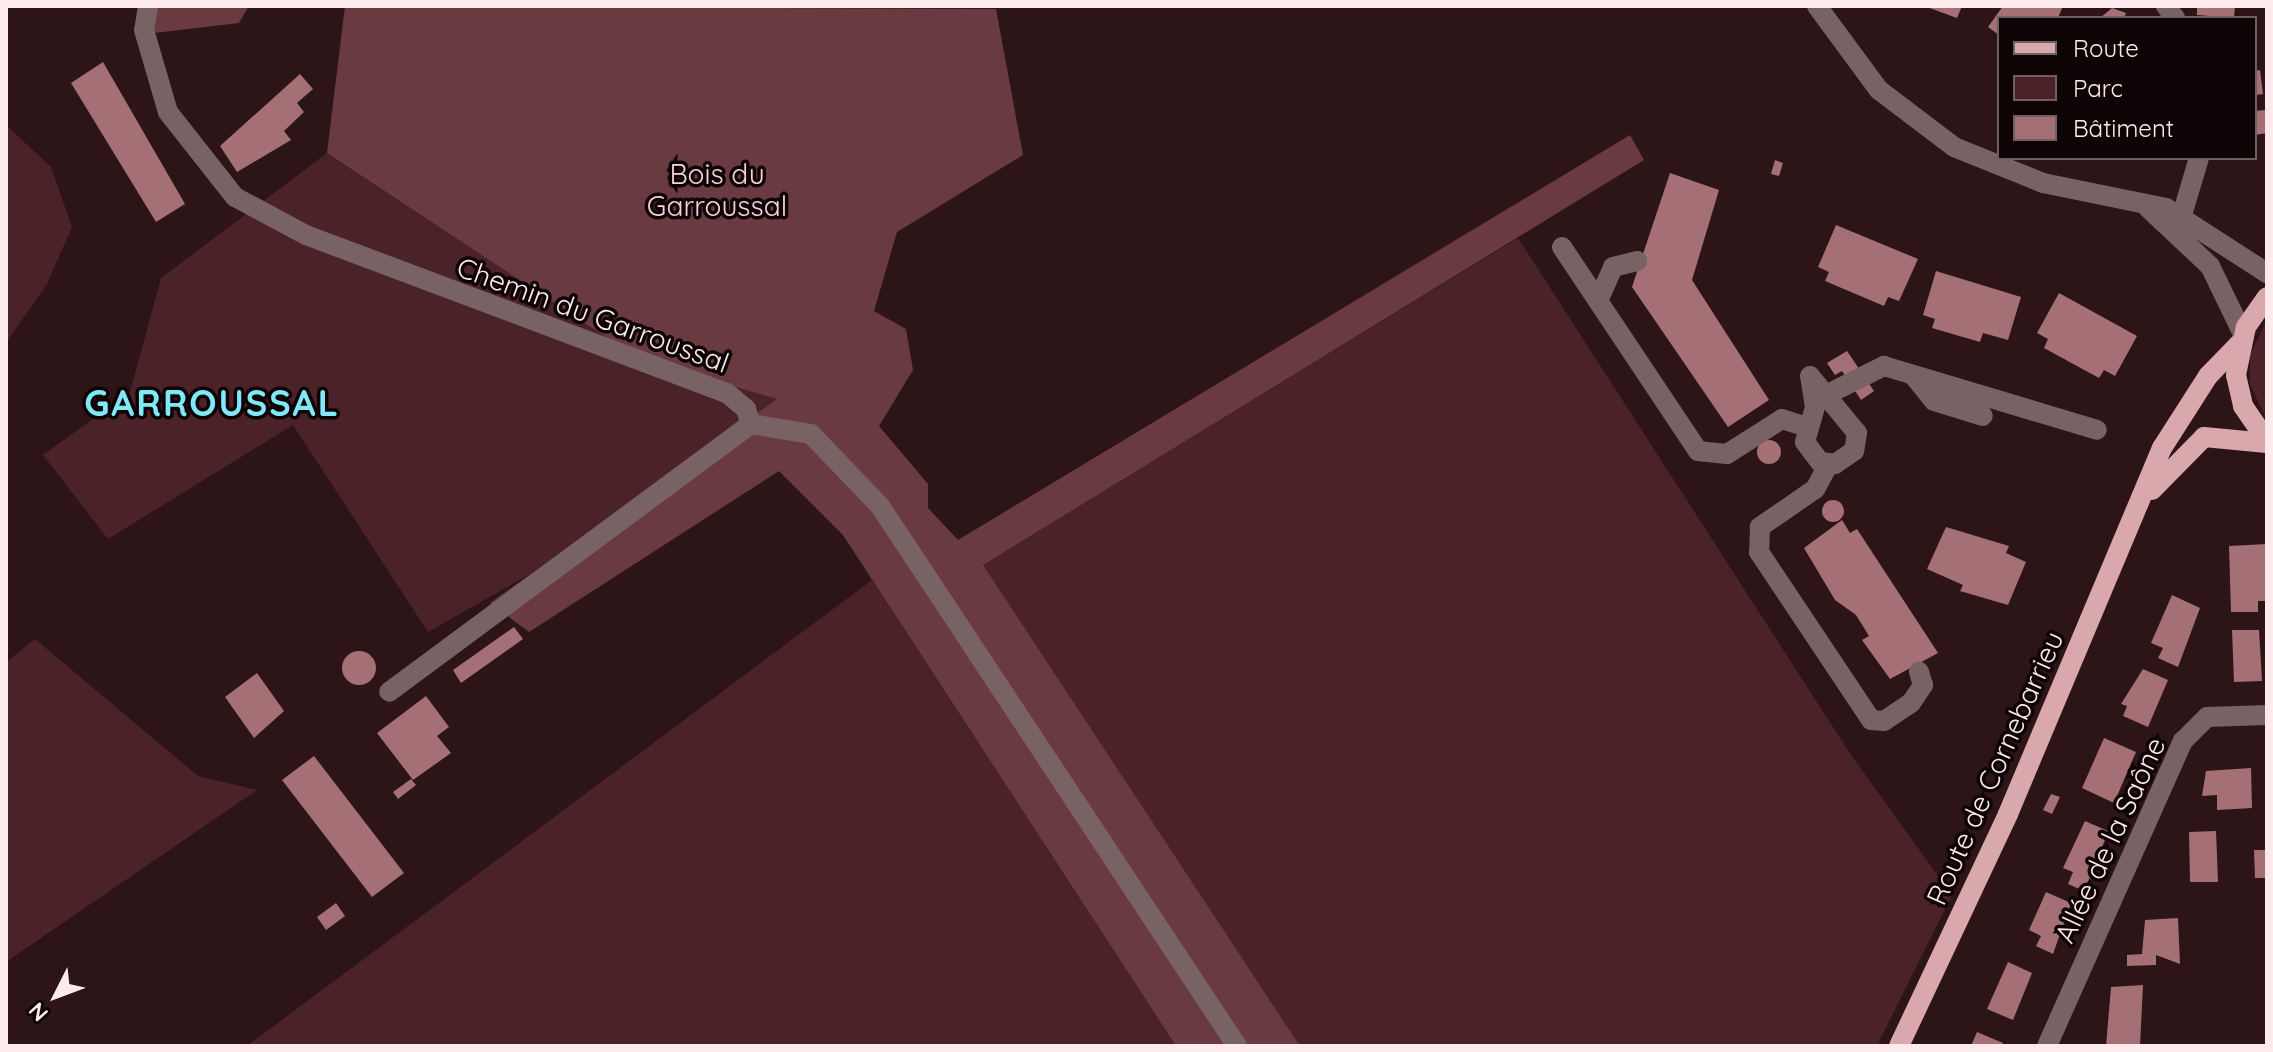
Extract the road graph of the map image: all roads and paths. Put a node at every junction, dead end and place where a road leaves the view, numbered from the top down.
1 (148, 6) edge
2 (1817, 6) edge
3 (2198, 160) edge
4 (2137, 202) junction
5 (2182, 215) junction
6 (1562, 247) dead end
7 (1637, 261) dead end
8 (2267, 273) edge
9 (2267, 297) edge
10 (1598, 301) junction
11 (2241, 339) junction
12 (1913, 375) junction
13 (1828, 394) junction
14 (1983, 416) dead end
15 (751, 424) junction
16 (1807, 427) junction
17 (2097, 430) dead end
18 (2267, 442) edge
19 (1828, 465) junction
20 (2138, 509) junction
21 (1919, 672) dead end
22 (389, 692) dead end
23 (2267, 715) edge
24 (1237, 1046) edge
25 (1899, 1046) edge
26 (2047, 1046) edge

1 - 15 street, Chemin du Garroussal
2 - 4 street
3 - 5 street
4 - 5 street
4 - 11 street
5 - 8 street
6 - 10 street
7 - 10 street
9 - 11 main road, Route de Cornebarrieu
10 - 16 street
11 - 18 main road
11 - 20 main road, Route de Cornebarrieu
12 - 13 street
12 - 14 street
12 - 17 street
13 - 16 street
13 - 19 street
15 - 22 street
15 - 24 street
16 - 19 street
18 - 20 main road, Route de Cornebarrieu
19 - 21 street
20 - 25 main road, Route de Cornebarrieu
23 - 26 street, Allée de la Saône

